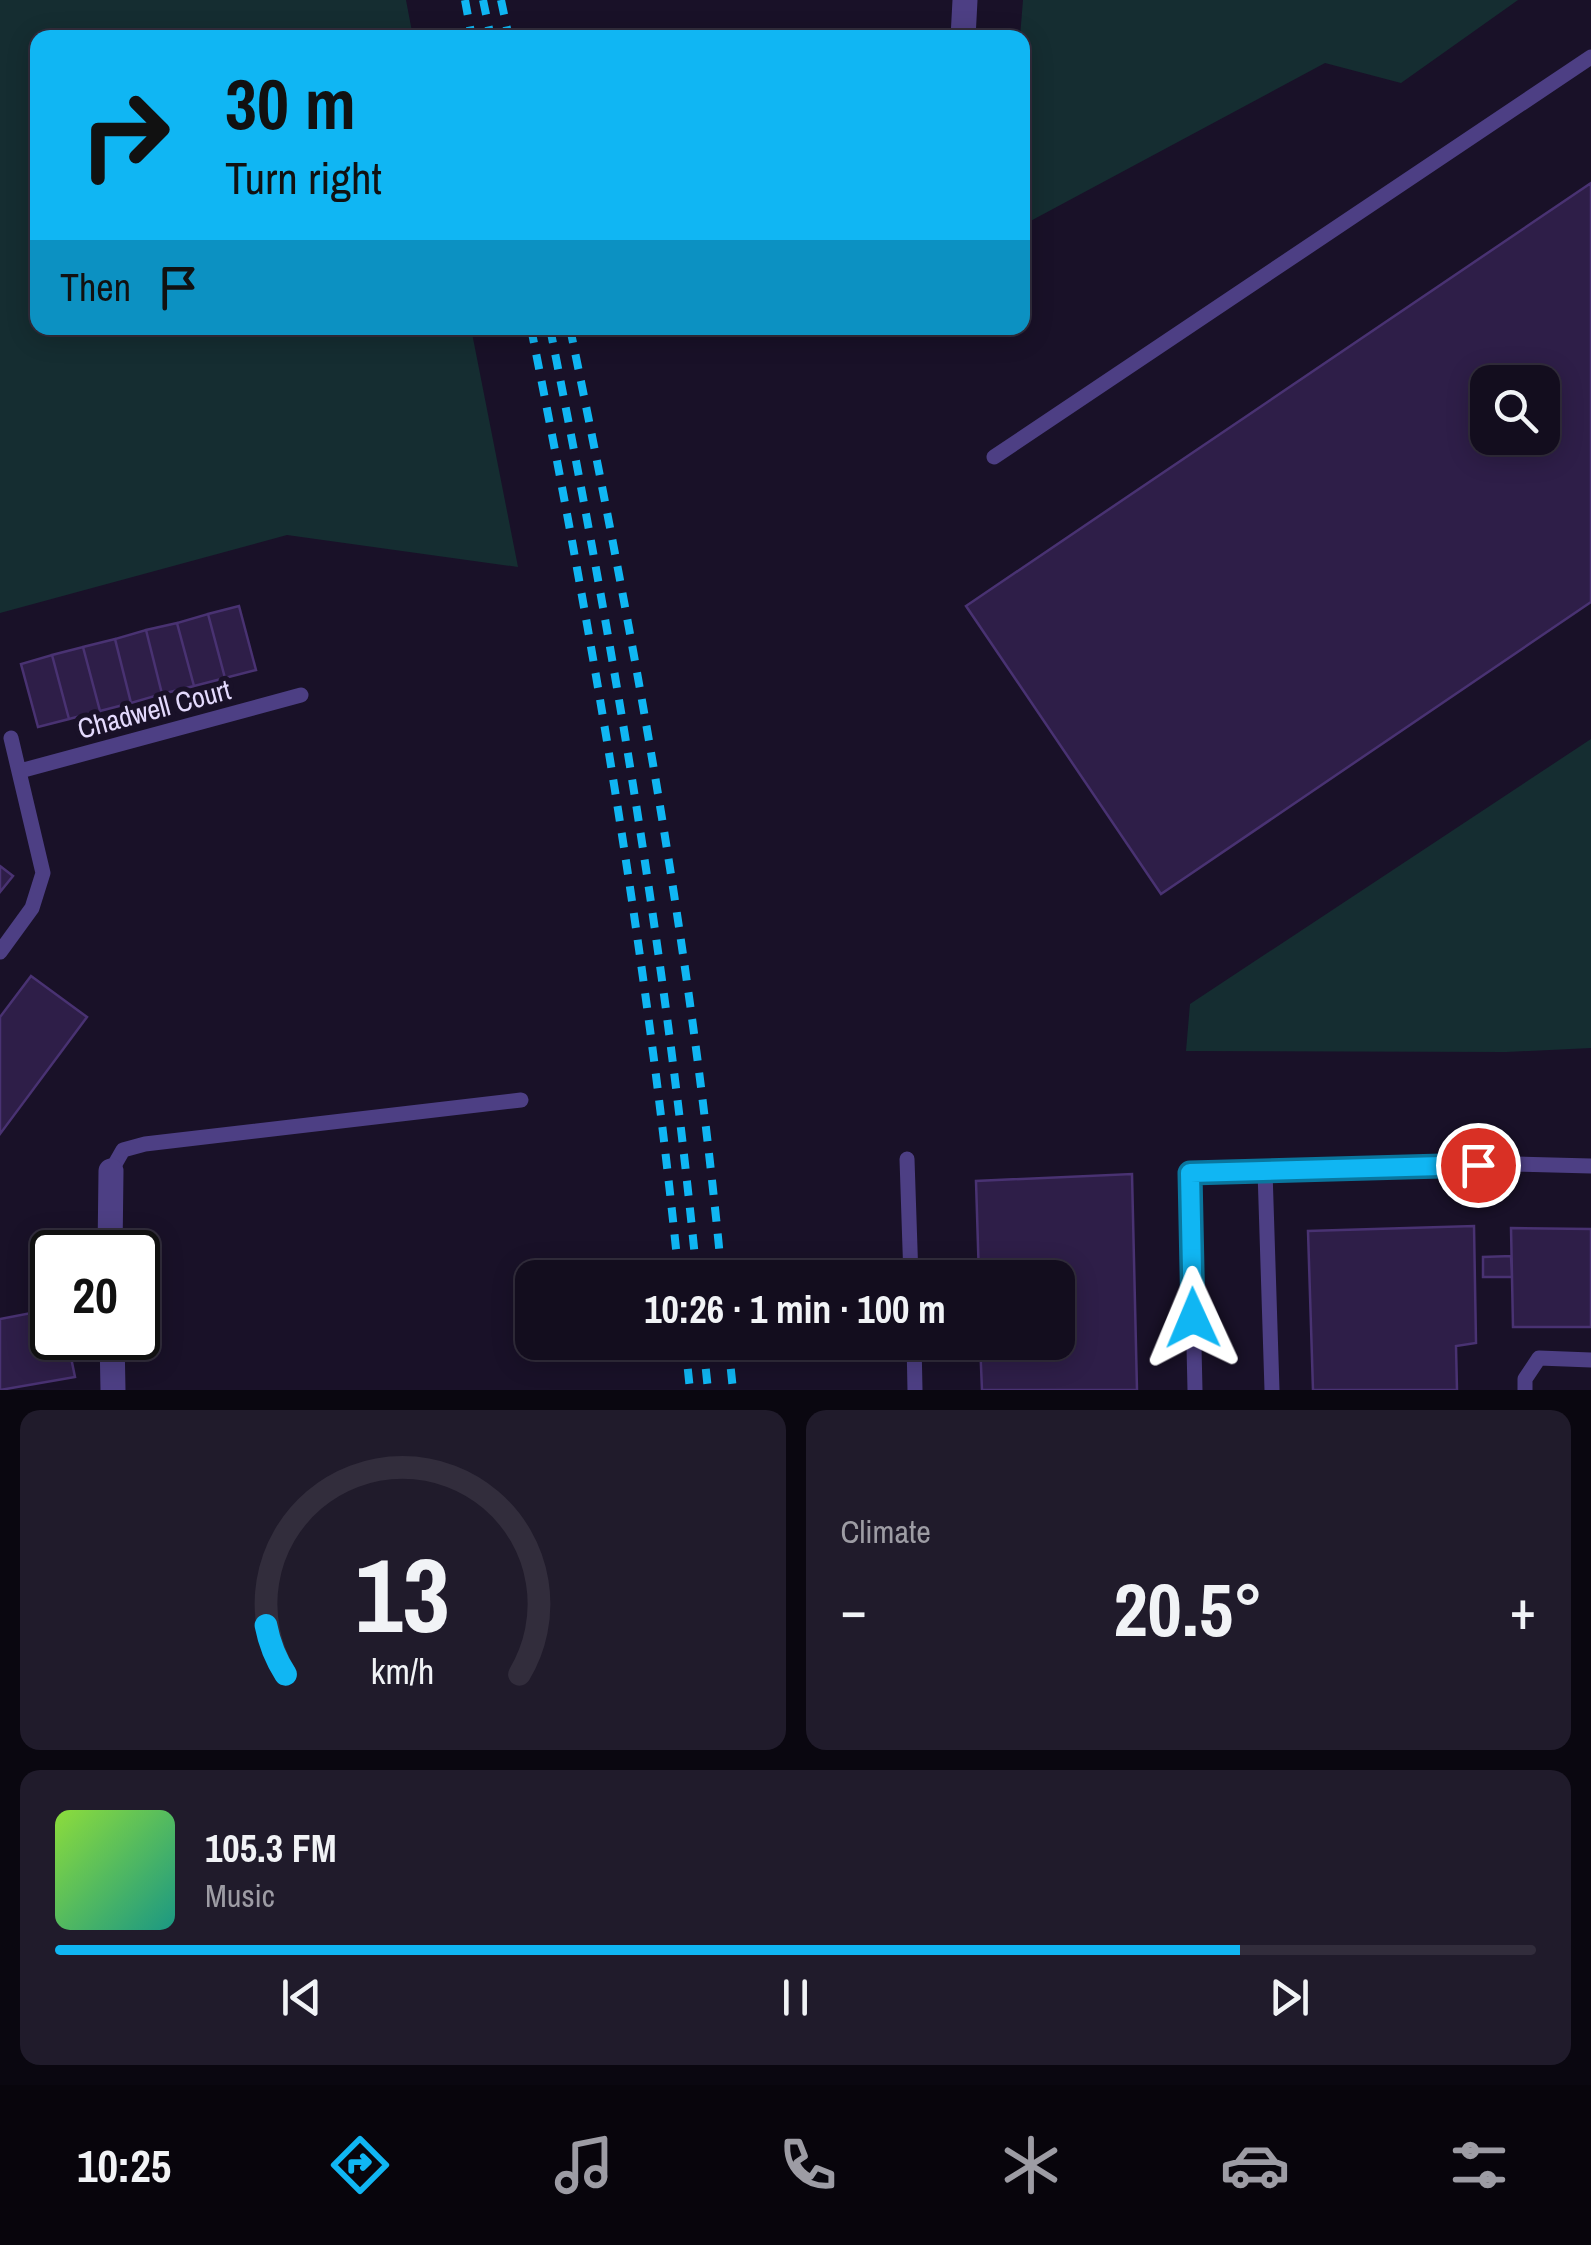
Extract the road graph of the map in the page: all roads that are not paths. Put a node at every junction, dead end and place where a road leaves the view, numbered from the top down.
1 (966, 0) edge
2 (964, 30) edge
3 (1591, 57) edge
4 (994, 457) dead end
5 (301, 695) dead end
6 (11, 738) dead end
7 (20, 772) junction
8 (0, 952) edge
9 (521, 1100) dead end
10 (907, 1159) dead end
11 (1591, 1166) edge
12 (111, 1171) joint
13 (1265, 1171) junction
14 (110, 1230) edge
15 (910, 1260) edge
16 (112, 1360) edge
17 (914, 1360) edge
18 (1591, 1360) edge
19 (113, 1390) edge
20 (915, 1390) edge
21 (1195, 1390) edge
22 (1272, 1390) edge
23 (1525, 1390) edge

1 - 2 street
3 - 4 lane
5 - 7 lane, Chadwell Court
6 - 7 lane
7 - 8 lane
9 - 12 lane
10 - 15 lane
11 - 13 lane
12 - 14 street
13 - 21 lane
13 - 22 lane
16 - 19 street
17 - 20 lane
18 - 23 lane

